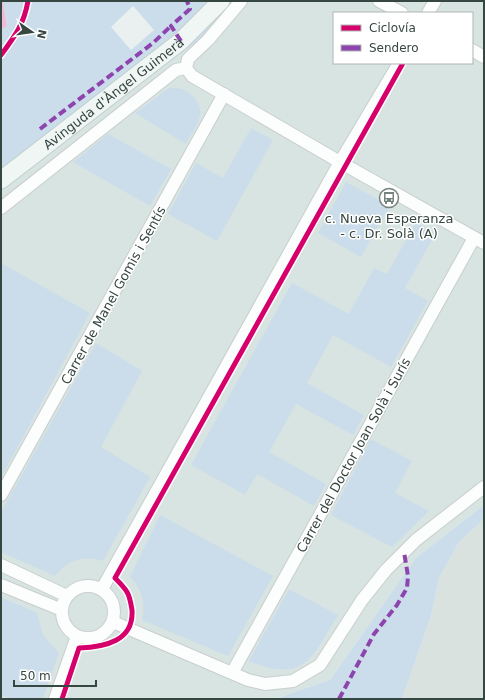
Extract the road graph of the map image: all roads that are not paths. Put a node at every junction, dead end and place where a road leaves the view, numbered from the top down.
1 (221, 1) edge
2 (241, 1) edge
3 (379, 1) edge
4 (435, 1) edge
5 (400, 12) edge
6 (429, 12) edge
7 (473, 51) edge
8 (484, 57) edge
9 (398, 64) edge
10 (186, 68) junction
11 (224, 94) junction
12 (340, 162) junction
13 (1, 180) edge
14 (1, 208) edge
15 (479, 241) edge
16 (484, 487) edge
17 (1, 495) edge
18 (1, 565) edge
19 (1, 585) edge
20 (102, 589) junction
21 (67, 596) junction
22 (62, 610) junction
23 (113, 622) junction
24 (77, 636) junction
25 (232, 673) junction
26 (54, 699) edge

1 - 13 street, Avinguda d'Àngel Guimerà
2 - 10 street
3 - 5 street
4 - 6 street
7 - 8 street
9 - 12 street
10 - 11 street
10 - 14 street
11 - 12 street
11 - 17 street, Carrer de Manel Gomis i Sentís
12 - 15 street
12 - 20 street
15 - 25 street, Carrer del Doctor Joan Solà i Surís
16 - 25 street
18 - 21 street
19 - 22 street
20 - 21 street
20 - 23 street
21 - 22 street
22 - 24 street
23 - 24 street
23 - 25 street
24 - 26 street

